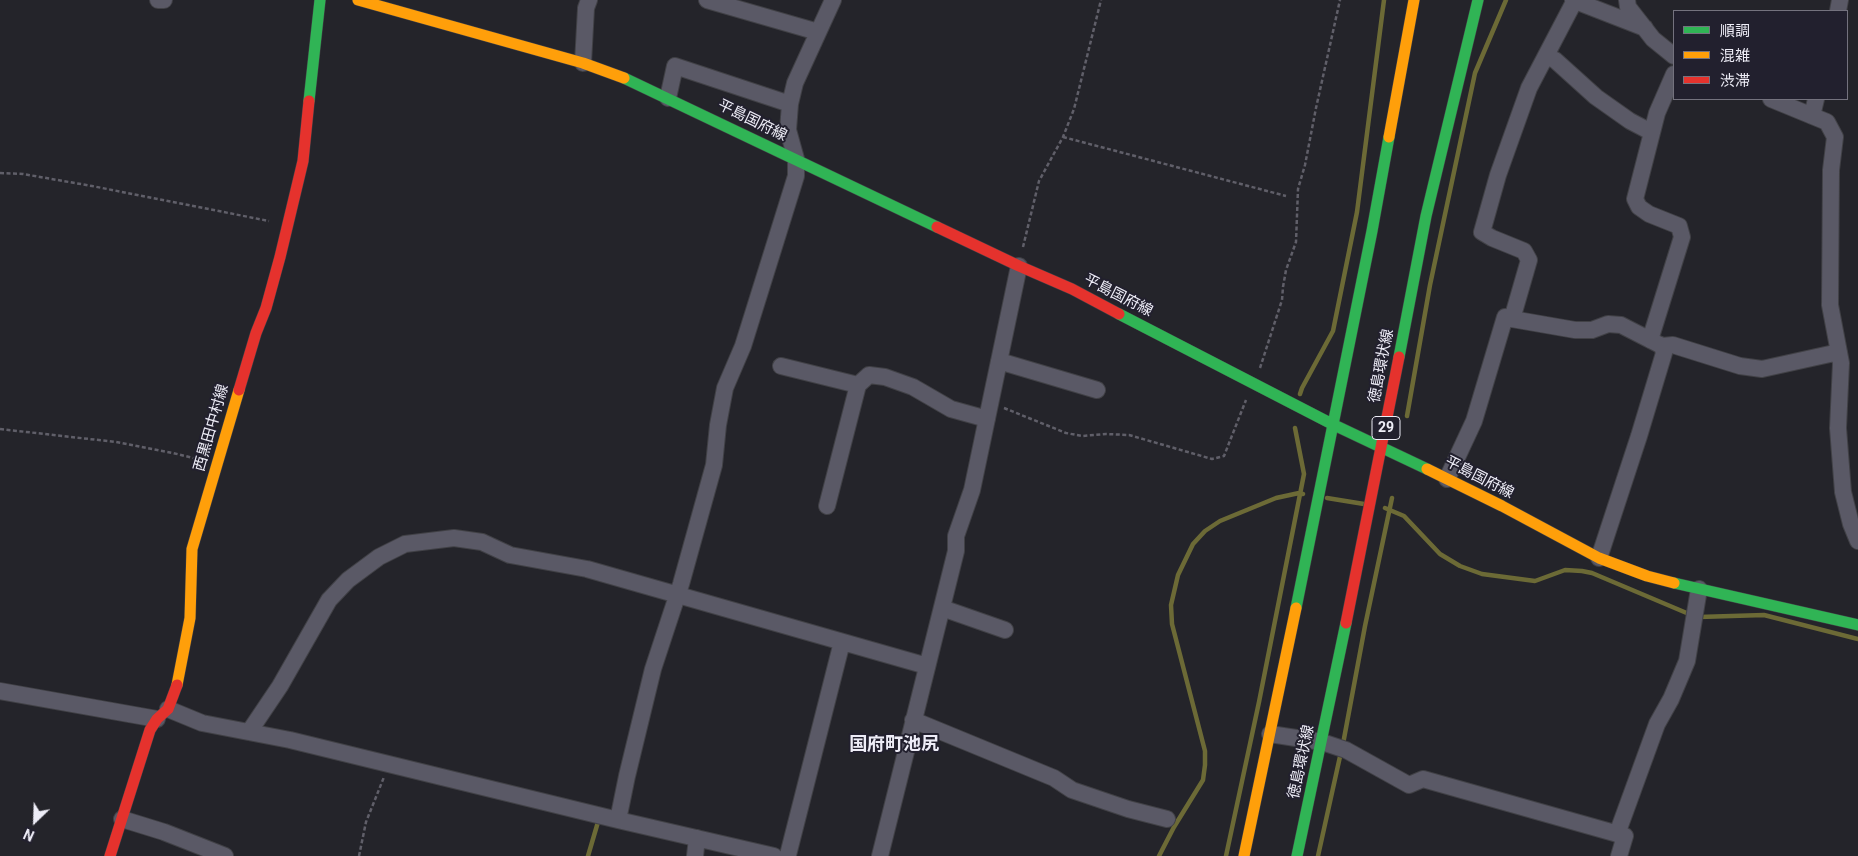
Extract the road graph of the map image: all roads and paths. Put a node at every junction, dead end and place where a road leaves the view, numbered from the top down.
1 (158, 0) edge
2 (164, 0) edge
3 (320, 0) edge
4 (358, 0) edge
5 (589, 0) edge
6 (708, 0) edge
7 (833, 0) edge
8 (1101, 0) edge
9 (1340, 0) edge
10 (1414, 0) edge
11 (1478, 0) edge
12 (1574, 0) edge
13 (1627, 0) edge
14 (1644, 28) junction
15 (818, 32) junction
16 (1673, 55) edge
17 (1547, 56) junction
18 (584, 63) junction
19 (1673, 76) edge
20 (668, 98) junction
21 (1773, 100) edge
22 (1816, 100) edge
23 (790, 104) junction
24 (1812, 116) junction
25 (1651, 132) junction
26 (1063, 137) junction
27 (796, 159) junction
28 (0, 173) edge
29 (1286, 196) dead end
30 (288, 225) junction
31 (1018, 266) junction
32 (1512, 319) junction
33 (1656, 343) junction
34 (1839, 352) junction
35 (999, 361) junction
36 (781, 366) dead end
37 (1252, 383) junction
38 (858, 385) junction
39 (1097, 390) dead end
40 (988, 412) junction
41 (1332, 424) junction
42 (0, 429) edge
43 (1382, 447) junction
44 (217, 464) junction
45 (1447, 478) junction
46 (827, 506) dead end
47 (1858, 541) edge
48 (1599, 558) junction
49 (1699, 589) junction
50 (677, 595) junction
51 (942, 608) junction
52 (1858, 625) edge
53 (1005, 630) dead end
54 (842, 642) junction
55 (927, 666) junction
56 (0, 691) edge
57 (162, 714) junction
58 (913, 720) junction
59 (249, 732) junction
60 (1270, 734) junction
61 (1335, 747) junction
62 (389, 763) junction
63 (122, 819) junction
64 (1167, 819) dead end
65 (618, 820) junction
66 (1617, 834) junction
67 (697, 838) junction
68 (110, 856) edge
69 (225, 856) edge
70 (359, 856) edge
71 (695, 856) edge
72 (774, 856) edge
73 (783, 856) edge
74 (789, 856) edge
75 (880, 856) edge
76 (1244, 856) edge
77 (1297, 856) edge
78 (1619, 856) edge

1 - 2 street
3 - 30 main road, 西黒田中村線
4 - 18 main road, 平島国府線
5 - 18 street
6 - 15 street
7 - 15 street
8 - 26 path
9 - 37 path
10 - 41 main road
11 - 43 main road, 徳島環状線 / 29
12 - 14 street
12 - 17 street
13 - 14 street
14 - 16 street
15 - 23 street
17 - 25 street
17 - 32 street
18 - 20 main road, 平島国府線
19 - 25 street
20 - 23 street
20 - 27 main road, 平島国府線
21 - 24 street
22 - 24 street
23 - 27 street
24 - 34 street
25 - 33 street
26 - 29 path
26 - 31 path
27 - 31 main road, 平島国府線
27 - 50 street
28 - 30 path
30 - 44 main road, 西黒田中村線
31 - 35 street
31 - 37 main road, 平島国府線
32 - 33 street
32 - 45 street
33 - 34 street
33 - 48 street
34 - 47 street
35 - 39 street
35 - 40 street
36 - 38 street
37 - 40 path
37 - 41 main road, 平島国府線
38 - 40 street
38 - 46 street
40 - 51 street
41 - 43 main road, 平島国府線
41 - 60 main road
42 - 44 path
43 - 45 main road, 平島国府線
43 - 61 main road, 徳島環状線 / 29
44 - 57 main road, 西黒田中村線
45 - 48 main road, 平島国府線
48 - 49 main road, 平島国府線
49 - 52 main road, 平島国府線
49 - 66 street
50 - 54 street
50 - 59 street
50 - 65 street
51 - 53 street
51 - 55 street
54 - 55 street
54 - 74 street
55 - 58 street
56 - 57 street
57 - 59 street
57 - 63 main road, 西黒田中村線
58 - 64 street
58 - 75 street
59 - 62 street
60 - 61 street
60 - 76 main road
61 - 66 street
61 - 77 main road, 徳島環状線 / 29
62 - 65 street
62 - 70 path
63 - 68 main road, 西黒田中村線
63 - 69 street
65 - 67 street
66 - 78 street
67 - 71 street
67 - 72 street
73 - 74 street

